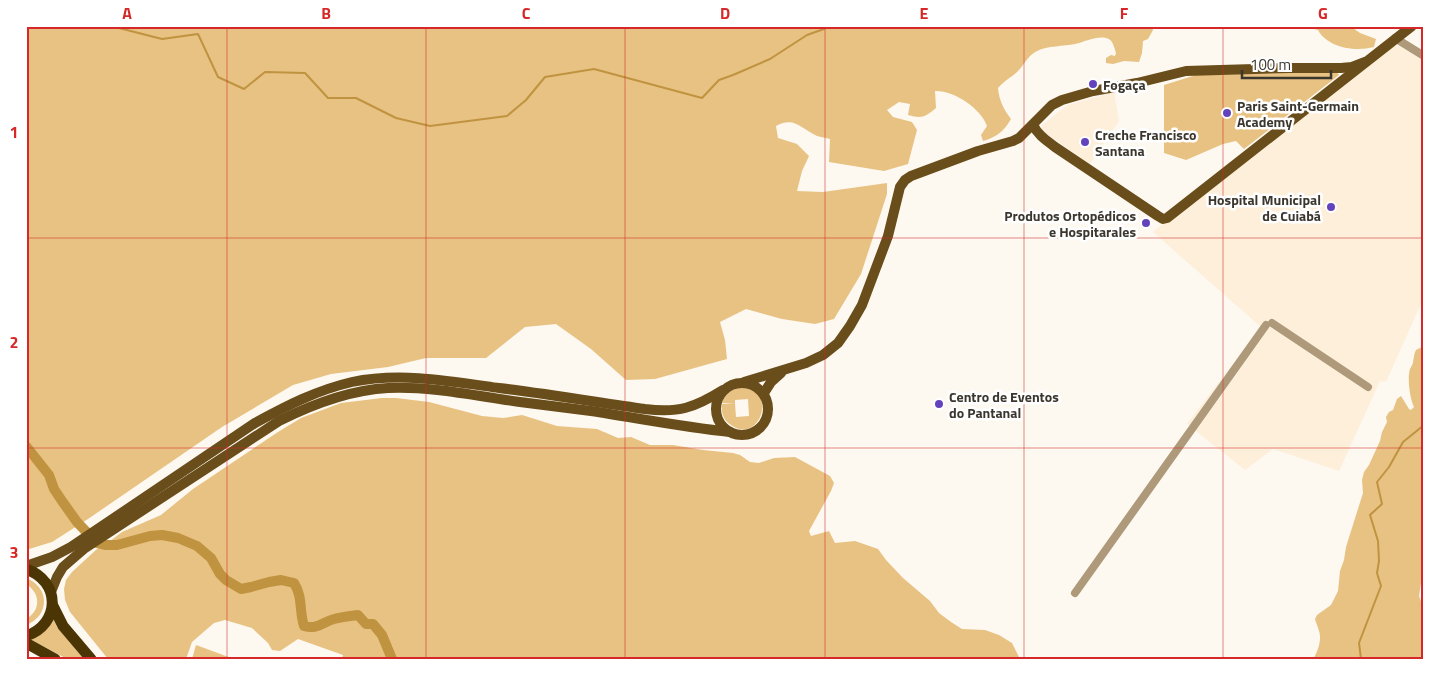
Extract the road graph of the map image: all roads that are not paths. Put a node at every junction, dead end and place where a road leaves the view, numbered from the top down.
1 (1412, 26) edge
2 (1395, 38) junction
3 (1424, 56) edge
4 (1343, 73) junction
5 (1032, 125) junction
6 (1019, 138) junction
7 (1043, 139) junction
8 (785, 370) junction
9 (744, 382) junction
10 (1368, 387) dead end
11 (723, 390) junction
12 (764, 393) junction
13 (730, 432) junction
14 (106, 528) junction
15 (83, 545) junction
16 (26, 568) edge
17 (51, 592) junction
18 (1075, 593) dead end
19 (53, 606) junction
20 (26, 636) edge
21 (26, 643) edge
22 (55, 659) edge
23 (91, 659) edge

1 - 2 main road
2 - 3 street
2 - 4 main road
4 - 5 main road
4 - 7 main road
5 - 6 main road
5 - 7 main road
6 - 7 main road
6 - 8 main road
8 - 9 main road
8 - 12 main road
9 - 11 main road
9 - 12 main road
10 - 18 street
11 - 13 main road
11 - 14 main road
12 - 13 main road
13 - 14 main road
14 - 15 main road
15 - 16 main road
15 - 17 main road
16 - 17 highway
17 - 19 highway
19 - 20 highway
19 - 23 highway
21 - 22 highway

